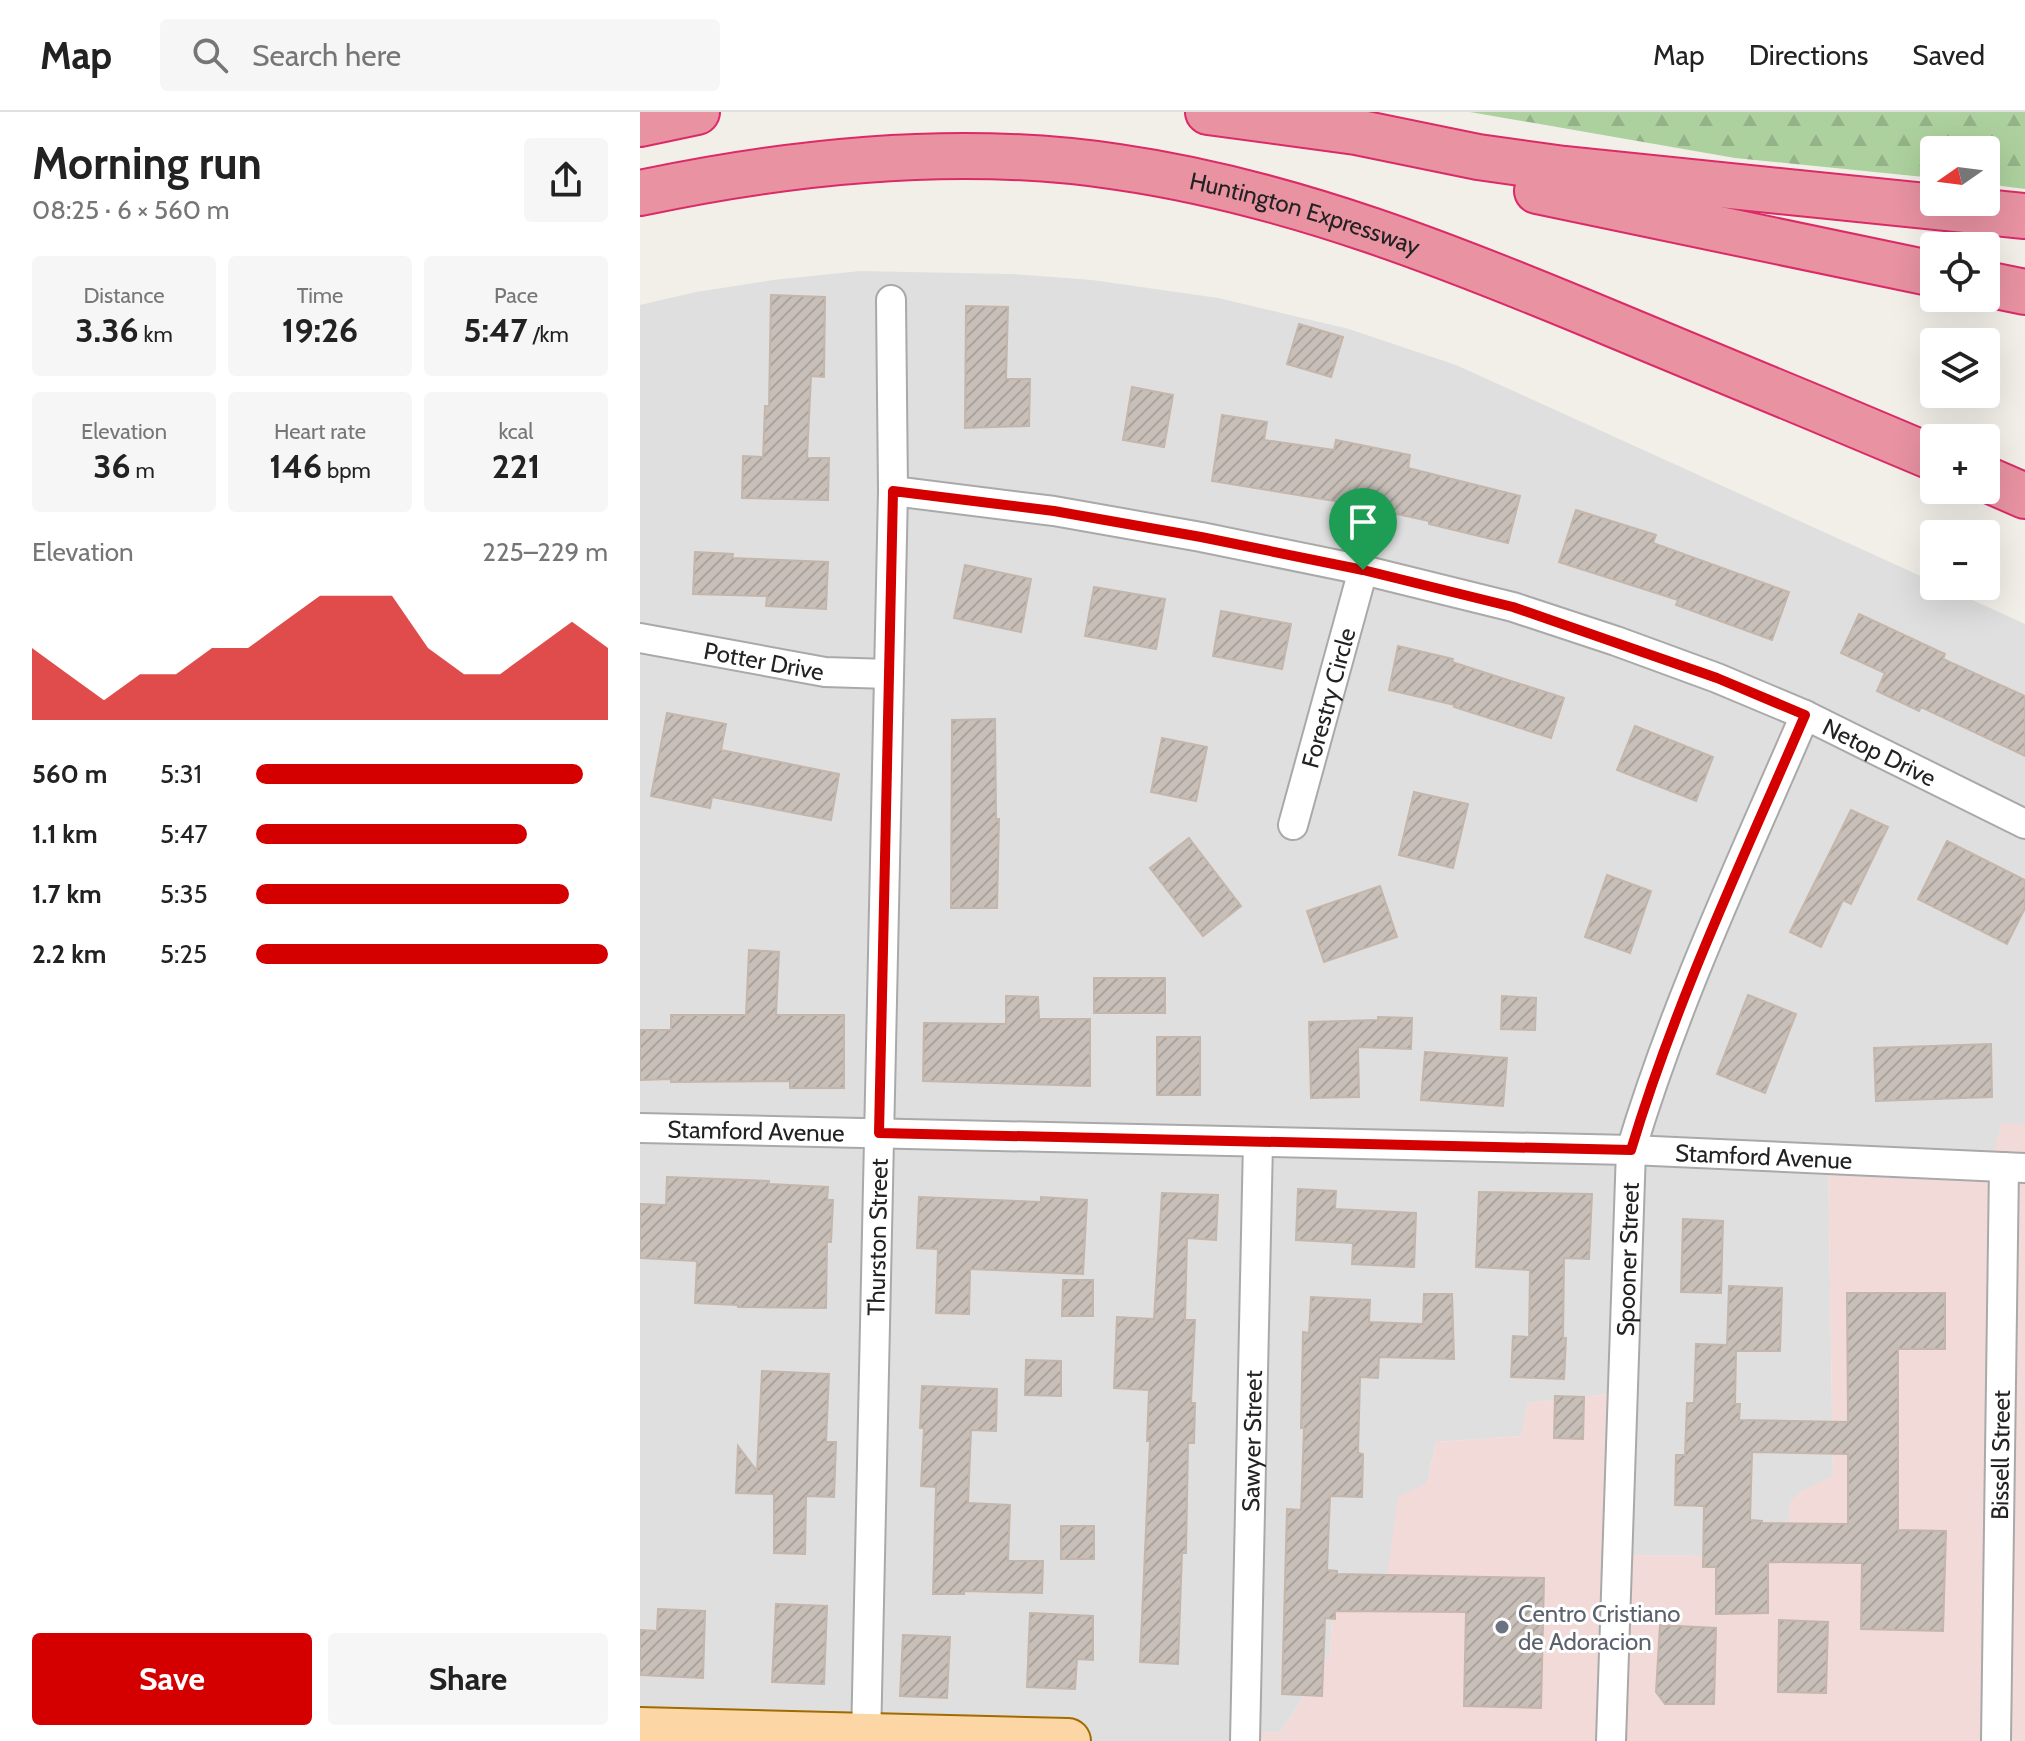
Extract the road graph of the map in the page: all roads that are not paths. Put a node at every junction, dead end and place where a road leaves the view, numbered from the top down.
1 (697, 112) edge
2 (1200, 112) edge
3 (1208, 112) edge
4 (640, 124) edge
5 (640, 193) edge
6 (2025, 216) edge
7 (1920, 271) edge
8 (2000, 287) edge
9 (2025, 292) edge
10 (891, 300) dead end
11 (1920, 452) edge
12 (2000, 485) edge
13 (893, 491) junction
14 (2025, 496) edge
15 (1363, 570) junction
16 (640, 638) edge
17 (889, 674) junction
18 (1805, 715) junction
19 (2025, 824) edge
20 (1293, 825) dead end
21 (640, 1128) edge
22 (879, 1133) junction
23 (1258, 1142) junction
24 (1631, 1150) junction
25 (2014, 1168) edge
26 (640, 1730) edge
27 (866, 1738) edge
28 (1068, 1741) edge
29 (1245, 1741) edge
30 (1611, 1741) edge
31 (1996, 1741) edge

1 - 4 highway
2 - 7 highway
3 - 6 highway
5 - 11 highway, Huntington Expressway
8 - 9 highway
10 - 13 street, Thurston Street
12 - 14 highway
13 - 15 street, Netop Drive
13 - 17 street, Thurston Street
15 - 18 street, Netop Drive
15 - 20 street, Forestry Circle
16 - 17 street, Potter Drive
17 - 22 street, Thurston Street
18 - 19 street, Netop Drive
18 - 24 street, Spooner Street
21 - 22 street, Stamford Avenue
22 - 23 street, Stamford Avenue
22 - 27 street, Thurston Street
23 - 24 street, Stamford Avenue
23 - 29 street, Sawyer Street
24 - 25 street, Stamford Avenue
24 - 30 street, Spooner Street
25 - 31 street, Bissell Street
26 - 27 main road
27 - 28 main road

